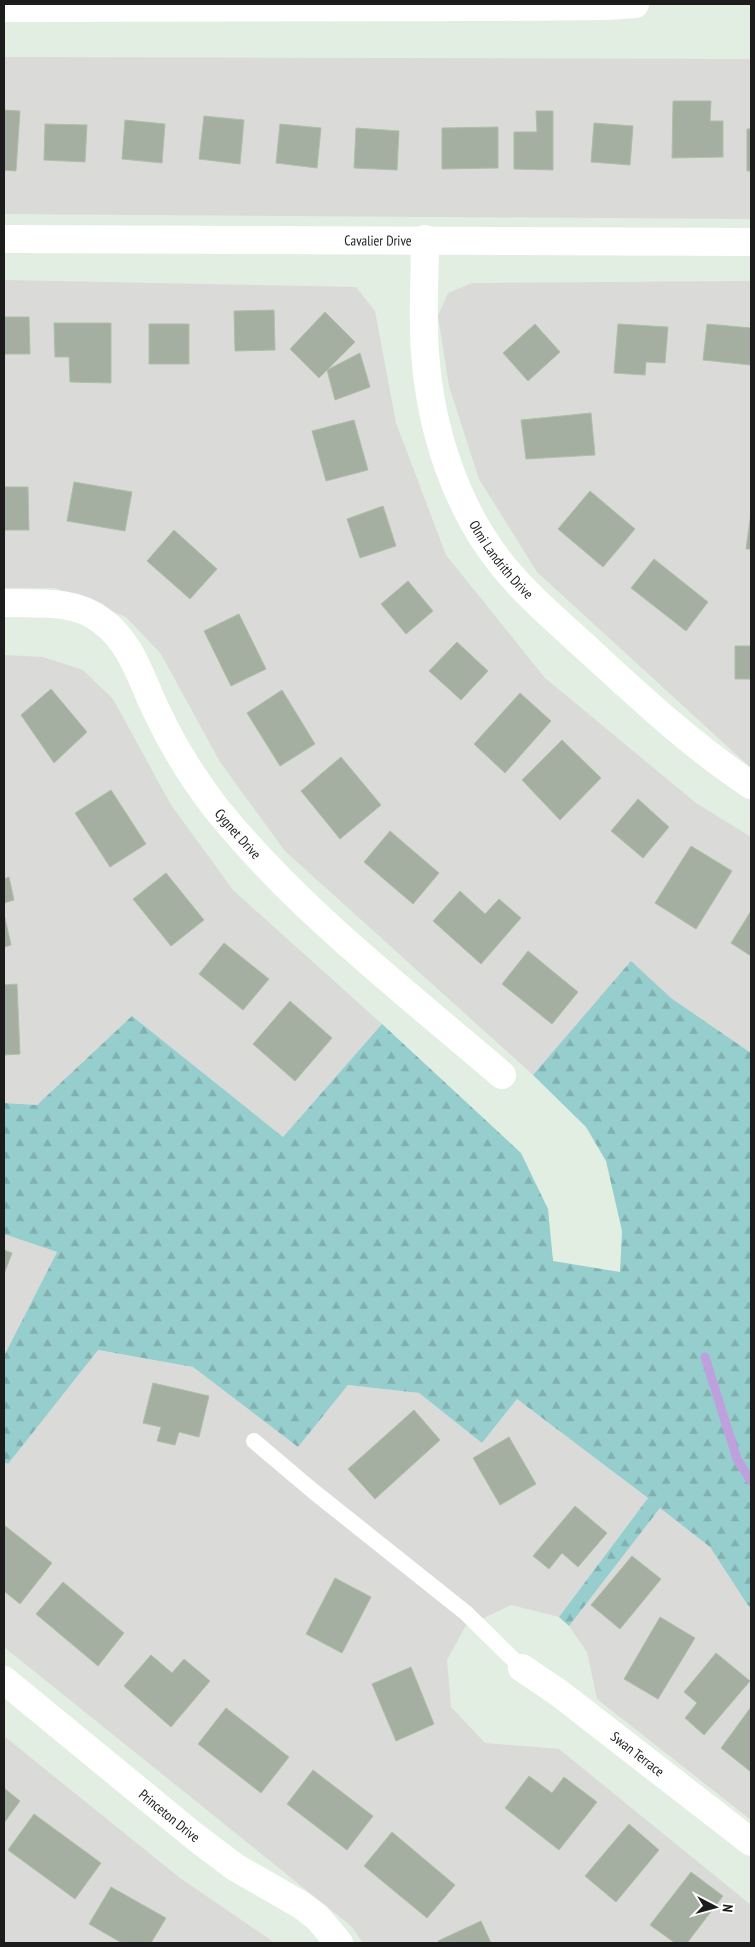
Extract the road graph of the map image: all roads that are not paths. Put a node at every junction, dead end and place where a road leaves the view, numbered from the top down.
1 (635, 4) edge
2 (325, 5) edge
3 (494, 5) edge
4 (223, 6) edge
5 (4, 8) edge
6 (4, 239) edge
7 (425, 239) junction
8 (751, 242) edge
9 (4, 603) edge
10 (751, 785) edge
11 (502, 1075) dead end
12 (254, 1441) dead end
13 (522, 1668) joint
14 (4, 1680) edge
15 (751, 1842) edge
16 (339, 1943) edge

1 - 3 street
2 - 3 street
2 - 4 street
4 - 5 street
6 - 7 street, Cavalier Drive
7 - 8 street, Cavalier Drive
7 - 10 street, Olmi Landrith Drive
9 - 11 street, Cygnet Drive
12 - 13 lane
13 - 15 street, Swan Terrace
14 - 16 street, Princeton Drive

